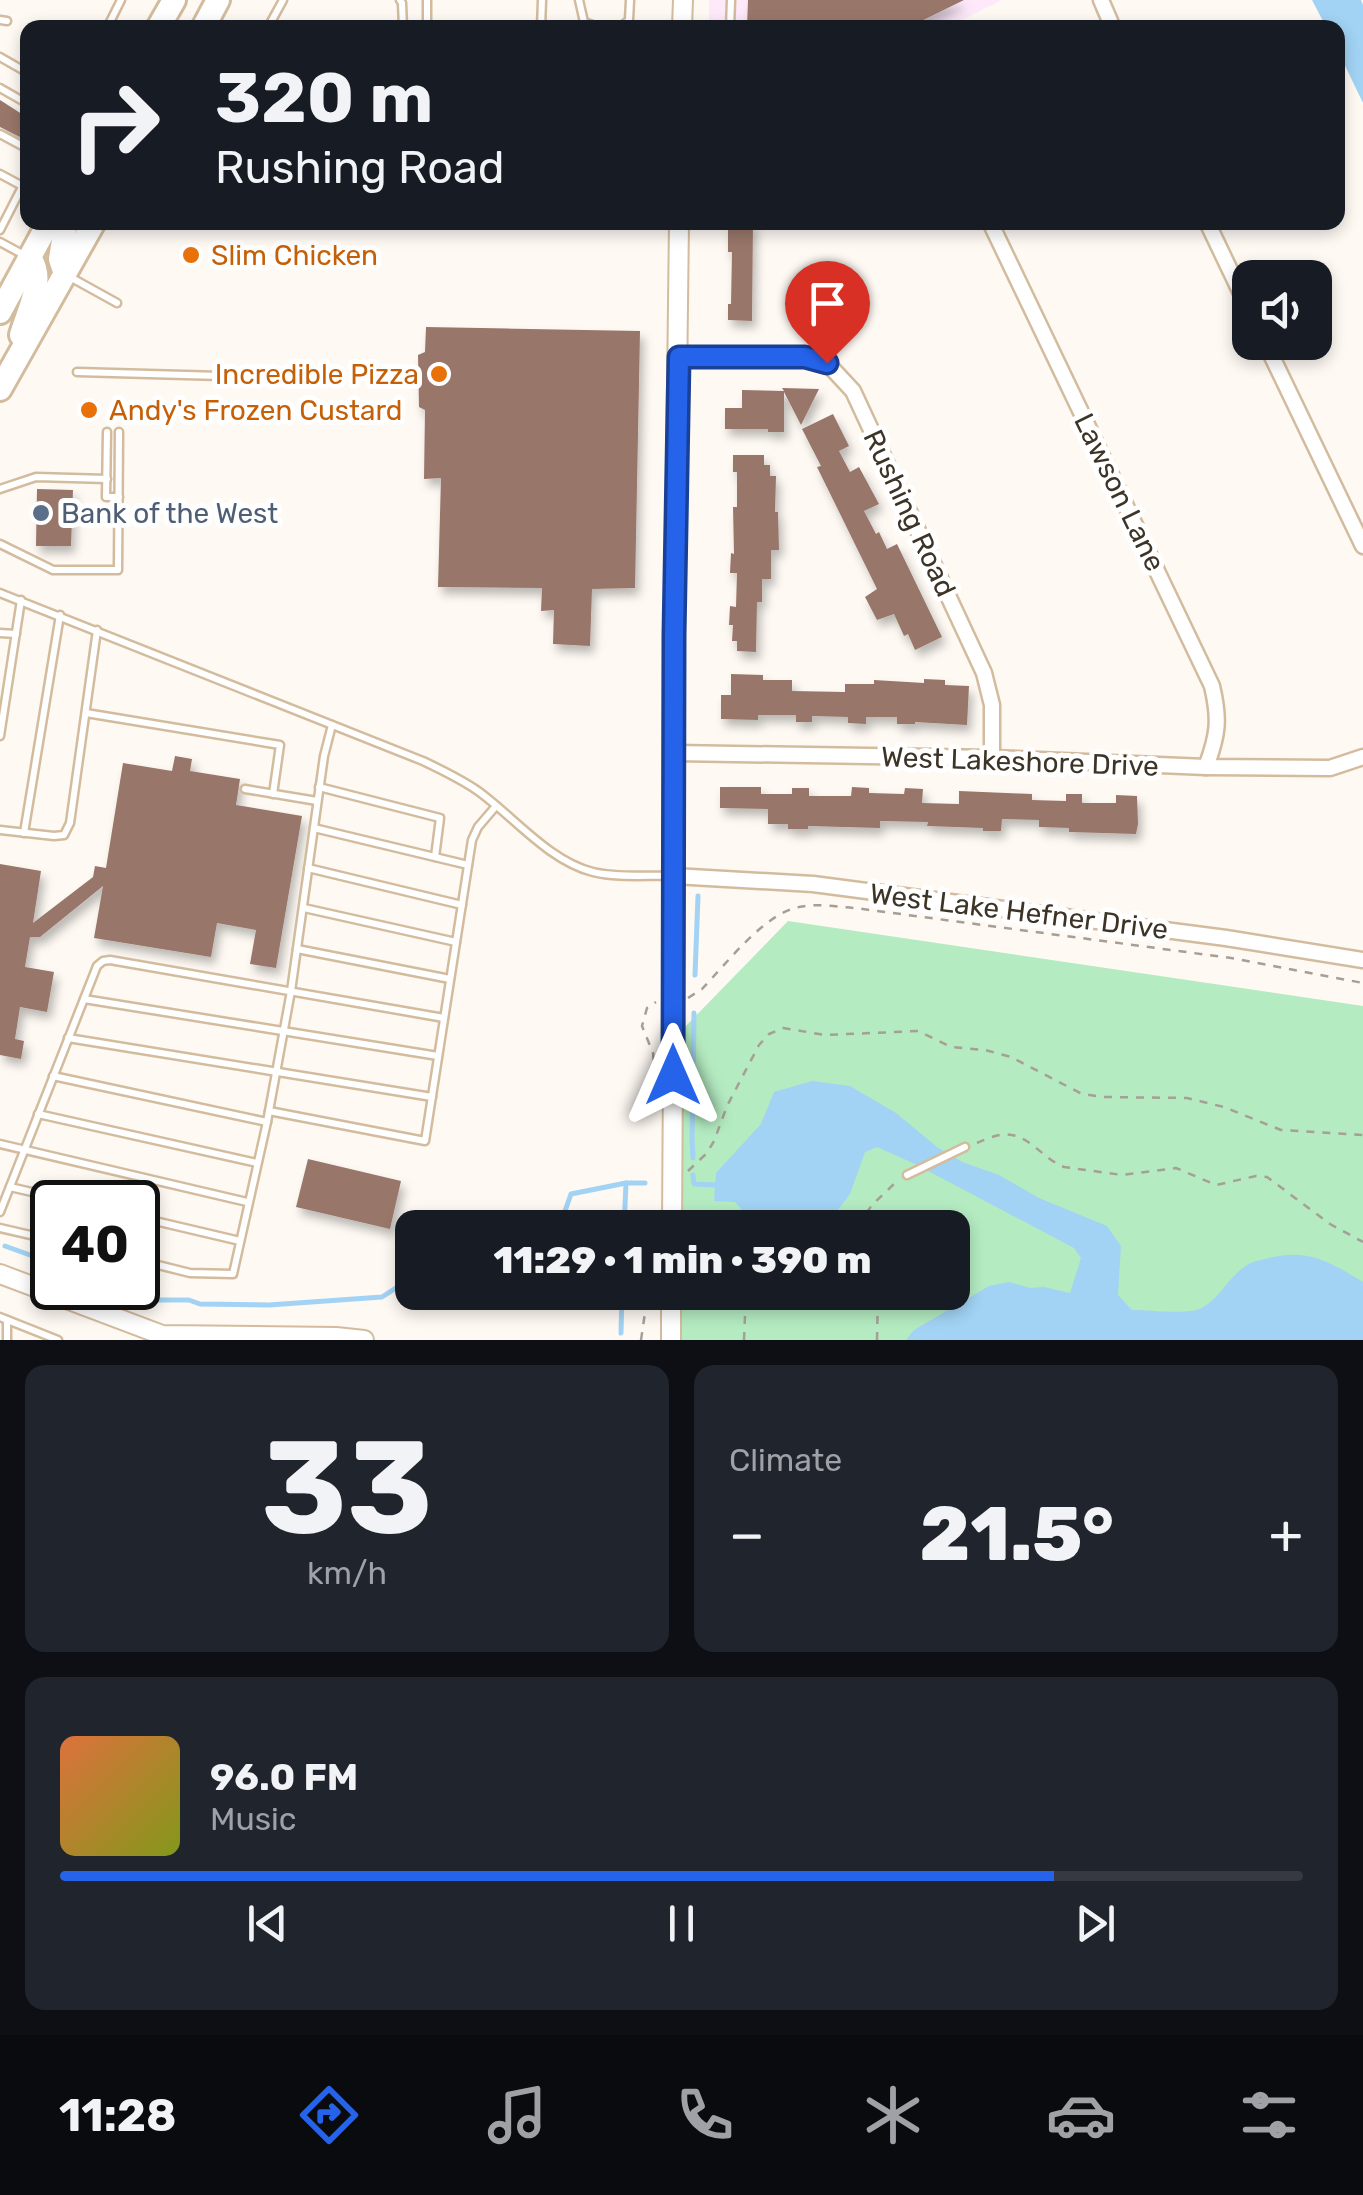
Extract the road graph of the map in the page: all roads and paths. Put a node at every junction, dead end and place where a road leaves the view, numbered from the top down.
1 (20, 196) edge
2 (0, 230) edge
3 (45, 230) edge
4 (65, 230) edge
5 (90, 230) edge
6 (679, 230) edge
7 (994, 230) edge
8 (1211, 230) edge
9 (0, 242) edge
10 (30, 258) junction
11 (65, 274) junction
12 (1232, 274) edge
13 (6, 288) edge
14 (117, 303) dead end
15 (0, 312) edge
16 (679, 357) junction
17 (1274, 360) edge
18 (12, 367) junction
19 (77, 372) dead end
20 (221, 376) dead end
21 (0, 389) edge
22 (107, 432) dead end
23 (119, 432) dead end
24 (107, 479) junction
25 (0, 489) edge
26 (118, 497) junction
27 (0, 544) edge
28 (1363, 546) edge
29 (0, 594) edge
30 (21, 600) junction
31 (60, 616) junction
32 (97, 630) junction
33 (0, 633) edge
34 (16, 634) junction
35 (86, 713) junction
36 (332, 725) junction
37 (0, 736) edge
38 (675, 753) junction
39 (1363, 757) edge
40 (992, 758) junction
41 (1206, 767) junction
42 (319, 788) junction
43 (245, 789) dead end
44 (273, 794) junction
45 (317, 801) junction
46 (496, 806) junction
47 (314, 828) junction
48 (0, 830) edge
49 (24, 833) junction
50 (435, 857) junction
51 (468, 865) junction
52 (308, 868) junction
53 (674, 876) junction
54 (462, 905) junction
55 (304, 908) junction
56 (456, 942) junction
57 (298, 949) junction
58 (1363, 960) edge
59 (450, 979) junction
60 (1363, 983) edge
61 (291, 991) junction
62 (691, 997) dead end
63 (84, 998) junction
64 (664, 1000) dead end
65 (444, 1018) junction
66 (283, 1031) junction
67 (68, 1038) junction
68 (438, 1056) junction
69 (276, 1071) junction
70 (53, 1076) junction
71 (656, 1089) dead end
72 (432, 1097) junction
73 (268, 1112) junction
74 (38, 1114) junction
75 (267, 1122) junction
76 (1363, 1134) edge
77 (0, 1144) edge
78 (965, 1147) joint
79 (24, 1150) junction
80 (257, 1162) junction
81 (688, 1171) dead end
82 (907, 1175) joint
83 (10, 1187) junction
84 (30, 1192) edge
85 (248, 1202) junction
86 (672, 1210) edge
87 (869, 1210) edge
88 (0, 1212) edge
89 (160, 1222) edge
90 (0, 1228) edge
91 (30, 1235) edge
92 (240, 1241) junction
93 (1363, 1242) edge
94 (160, 1265) edge
95 (0, 1274) edge
96 (645, 1310) edge
97 (671, 1310) edge
98 (745, 1310) edge
99 (878, 1310) edge
100 (4, 1318) edge
101 (47, 1338) edge
102 (162, 1338) edge
103 (7, 1340) edge
104 (58, 1340) edge
105 (364, 1340) edge
106 (641, 1340) edge
107 (670, 1340) edge
108 (744, 1340) edge
109 (877, 1340) edge

1 - 2 lane
3 - 10 highway
4 - 11 highway
5 - 11 highway
6 - 16 street
7 - 41 street, Lawson Lane
8 - 12 street
9 - 10 lane
10 - 13 highway
10 - 18 highway
11 - 14 lane
11 - 18 highway
13 - 15 highway
16 - 38 street
16 - 40 street, Rushing Road
17 - 28 street
18 - 21 highway
19 - 20 lane
22 - 24 lane
23 - 26 lane
24 - 25 lane
24 - 26 lane
26 - 27 lane
29 - 30 lane
30 - 31 lane
30 - 34 lane
31 - 32 lane
31 - 49 lane
32 - 35 lane
32 - 36 lane
33 - 34 lane
34 - 37 lane
35 - 44 lane
35 - 49 lane
36 - 42 lane
36 - 46 lane
38 - 40 street, West Lakeshore Drive
38 - 53 street
39 - 41 street, West Lakeshore Drive
40 - 41 street, West Lakeshore Drive
42 - 45 lane
42 - 50 lane
43 - 44 lane
44 - 45 lane
45 - 47 lane
46 - 51 lane
46 - 53 lane
47 - 50 lane
47 - 52 lane
48 - 49 lane
50 - 51 lane
51 - 54 lane
52 - 54 lane
52 - 55 lane
53 - 58 street, West Lake Hefner Drive
53 - 86 street
54 - 56 lane
55 - 56 lane
55 - 57 lane
56 - 59 lane
57 - 59 lane
57 - 61 lane
59 - 65 lane
60 - 62 path
61 - 63 lane
61 - 65 lane
61 - 66 lane
63 - 66 lane
63 - 67 lane
64 - 71 path
65 - 68 lane
66 - 68 lane
66 - 69 lane
67 - 69 lane
67 - 70 lane
68 - 72 lane
69 - 72 lane
69 - 73 lane
70 - 74 lane
70 - 75 lane
72 - 73 lane
73 - 75 lane
74 - 79 lane
74 - 80 lane
75 - 80 lane
76 - 81 path
77 - 79 lane
78 - 82 lane
78 - 93 path
79 - 83 lane
79 - 85 lane
80 - 85 lane
82 - 87 path
83 - 84 lane
83 - 88 lane
85 - 92 lane
89 - 92 lane
90 - 91 lane
92 - 94 lane
95 - 102 street
96 - 106 path
97 - 107 street
98 - 108 path
99 - 109 path
100 - 101 lane
100 - 103 lane
101 - 104 lane
102 - 105 street

